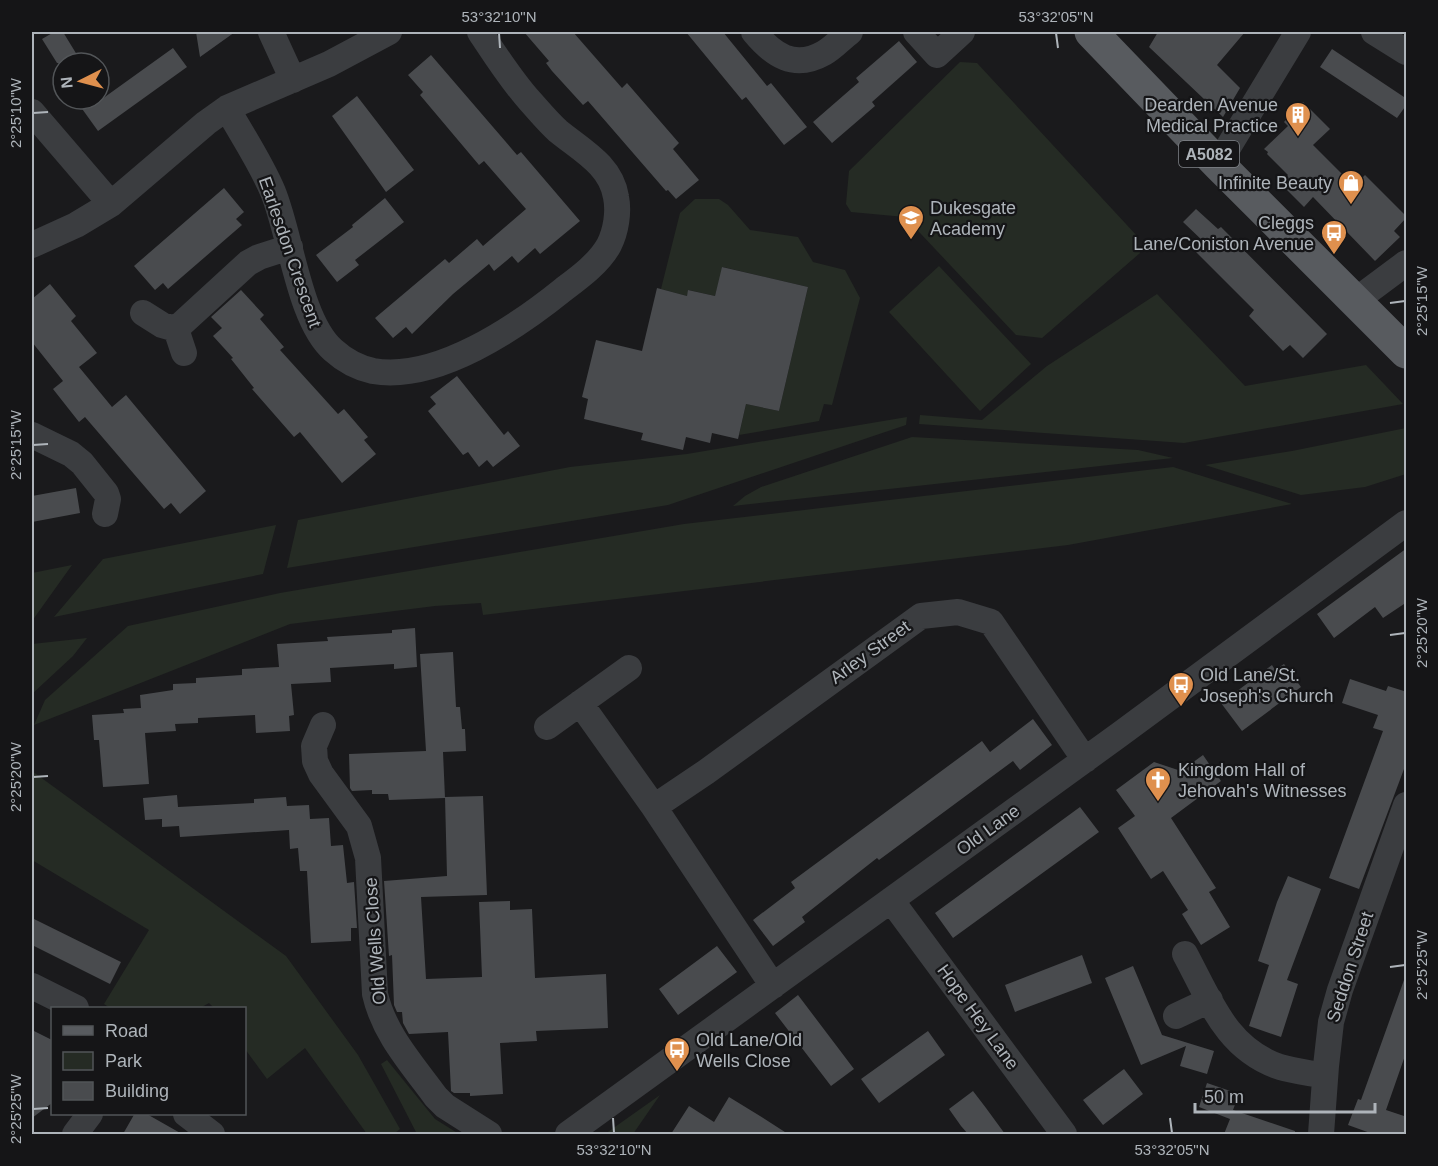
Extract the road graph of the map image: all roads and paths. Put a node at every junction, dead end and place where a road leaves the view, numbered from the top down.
1 (272, 32) edge
2 (389, 32) edge
3 (480, 32) edge
4 (754, 32) edge
5 (850, 32) edge
6 (916, 32) edge
7 (962, 32) edge
8 (1091, 32) edge
9 (1298, 32) edge
10 (1374, 32) edge
11 (1407, 51) edge
12 (293, 80) junction
13 (227, 108) junction
14 (32, 112) edge
15 (1218, 164) junction
16 (111, 204) junction
17 (32, 245) edge
18 (290, 247) junction
19 (1407, 263) edge
20 (1355, 301) junction
21 (143, 314) dead end
22 (176, 329) junction
23 (1404, 350) edge
24 (184, 353) dead end
25 (32, 435) edge
26 (105, 514) dead end
27 (1407, 523) edge
28 (629, 668) dead end
29 (580, 703) junction
30 (323, 725) dead end
31 (547, 727) dead end
32 (1085, 760) junction
33 (1407, 805) edge
34 (654, 807) junction
35 (1398, 853) edge
36 (891, 900) junction
37 (1185, 954) dead end
38 (32, 986) edge
39 (773, 986) junction
40 (1210, 1000) junction
41 (74, 1007) edge
42 (1176, 1016) dead end
43 (1325, 1076) junction
44 (89, 1115) edge
45 (188, 1115) edge
46 (75, 1134) edge
47 (212, 1134) edge
48 (489, 1134) edge
49 (568, 1134) edge
50 (1064, 1134) edge
51 (1322, 1134) edge

1 - 12 street
2 - 12 street
3 - 18 street, Earlesdon Crescent
4 - 5 street
6 - 7 street
8 - 15 main road, A5082
9 - 15 street
10 - 11 street
12 - 13 street
13 - 16 street
13 - 18 street, Earlesdon Crescent
14 - 16 street
15 - 20 main road, A5082
16 - 17 street
18 - 22 street
19 - 20 street
20 - 23 main road, A5082
21 - 22 street
22 - 24 street
25 - 26 street
27 - 32 street, Old Lane
28 - 29 street
29 - 31 street
29 - 34 street
30 - 48 street, Old Wells Close
32 - 34 street, Arley Street
32 - 36 street, Old Lane
33 - 35 street, Seddon Street
34 - 39 street
35 - 43 street, Seddon Street
36 - 39 street, Old Lane
36 - 50 street, Hope Hey Lane
37 - 40 street
38 - 41 street
39 - 49 street, Old Lane
40 - 42 street
40 - 43 street
43 - 51 street, Seddon Street
44 - 46 street
45 - 47 street

